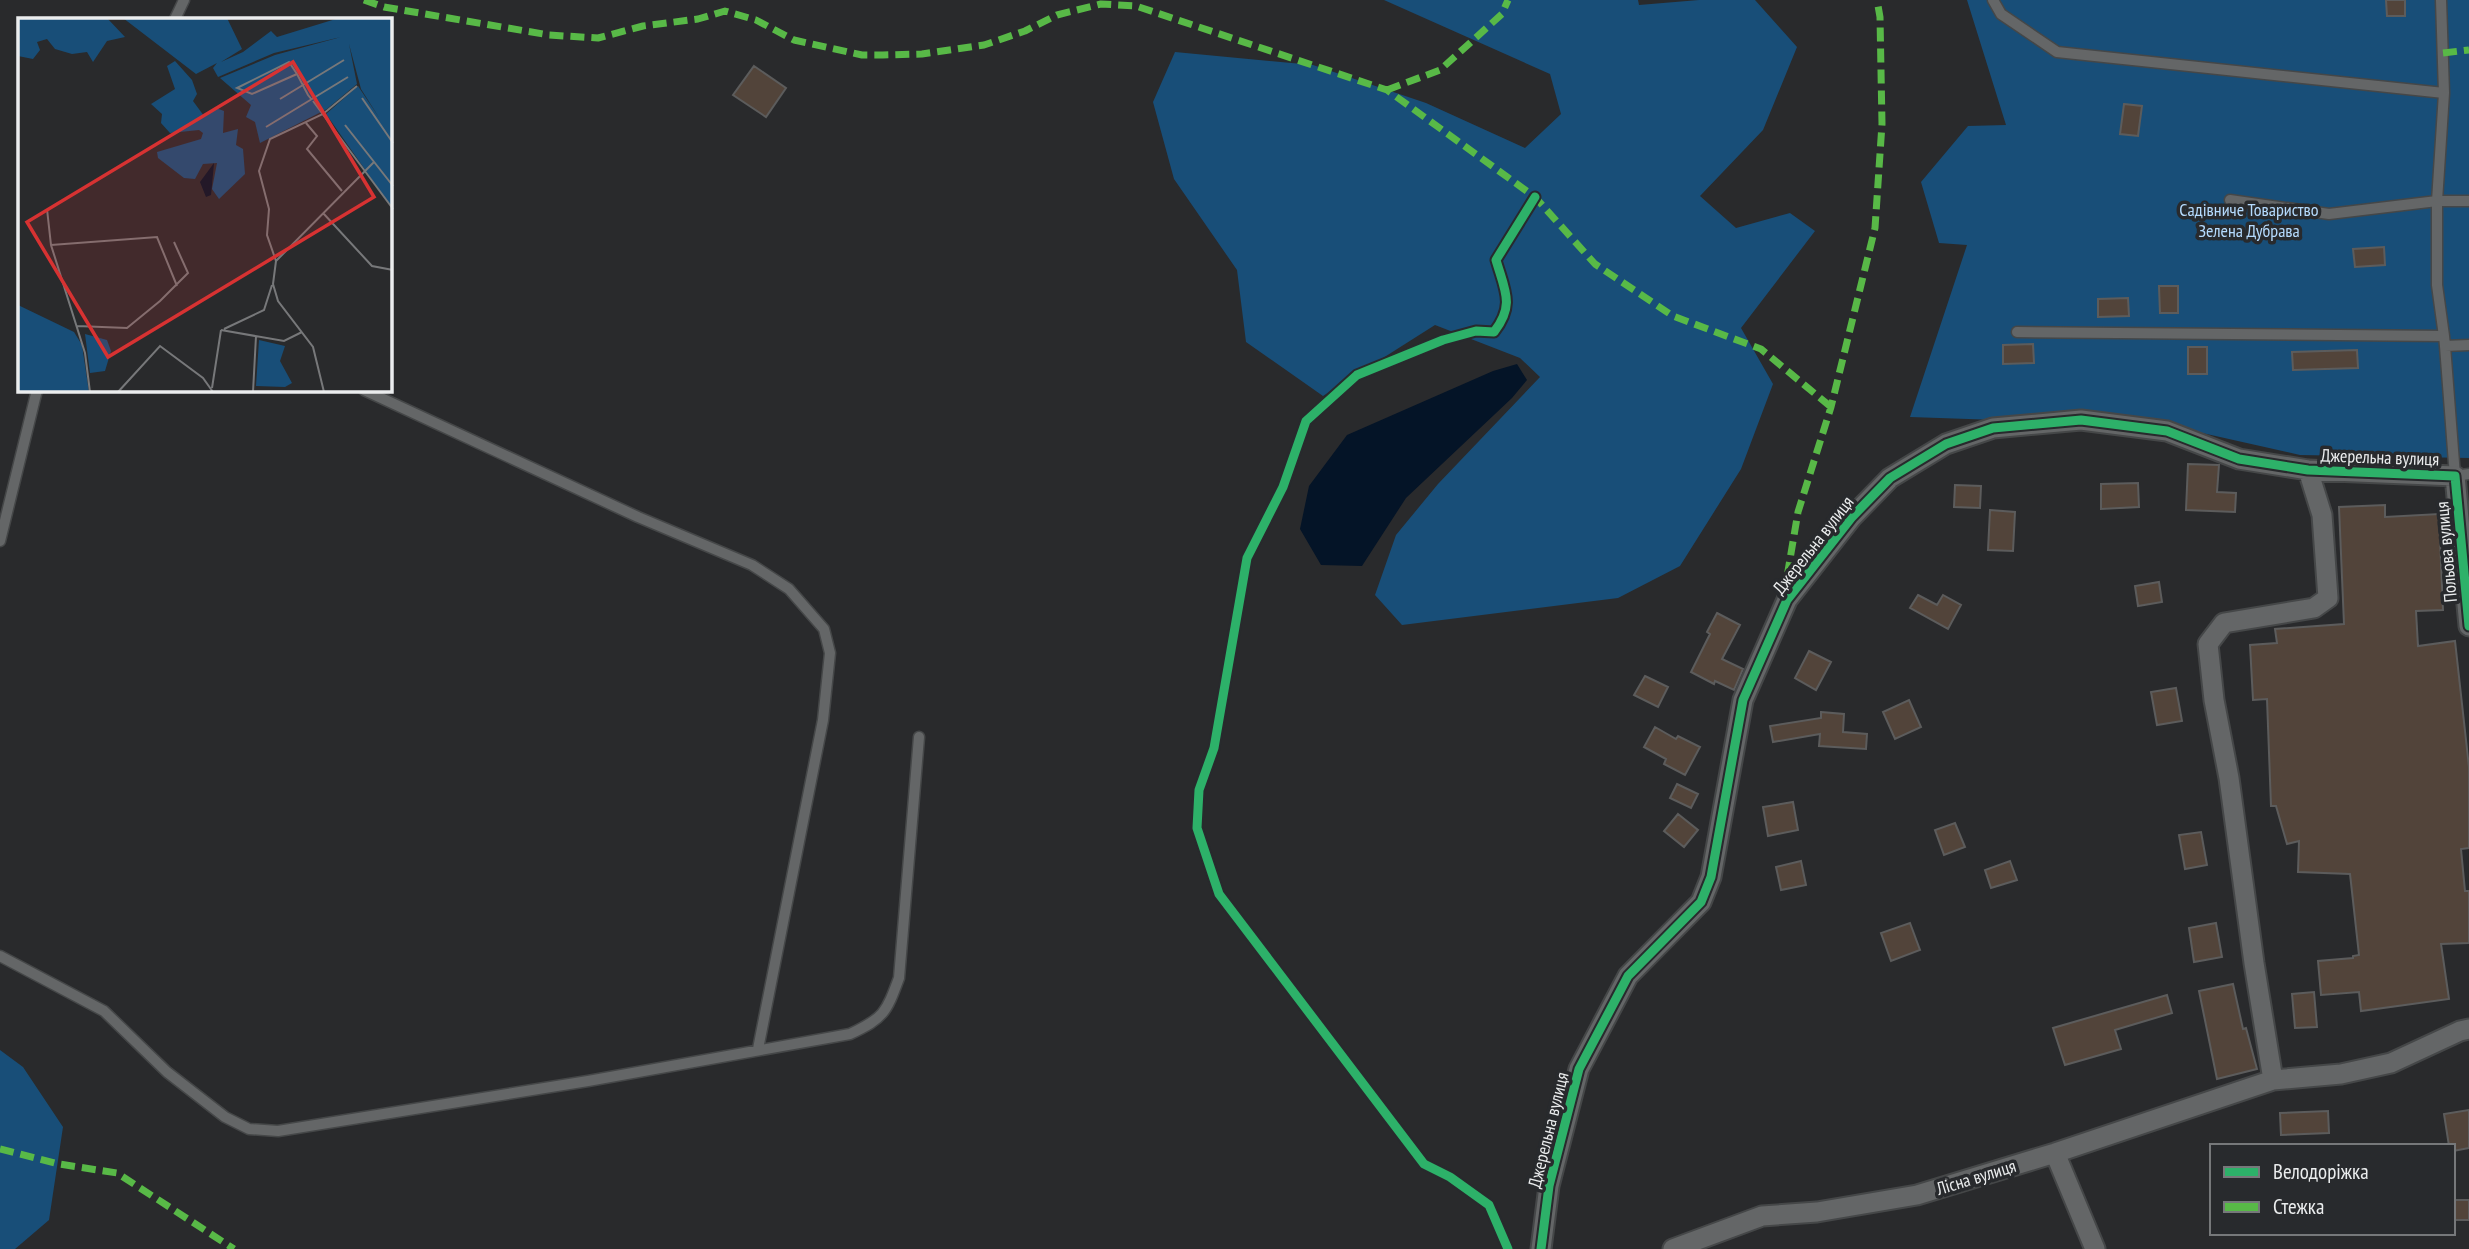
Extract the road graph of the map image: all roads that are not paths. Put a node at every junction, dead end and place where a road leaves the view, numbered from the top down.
1 (184, 0) edge
2 (1993, 0) edge
3 (2441, 0) edge
4 (175, 18) edge
5 (2444, 93) junction
6 (2230, 200) dead end
7 (2437, 201) junction
8 (2469, 201) edge
9 (2017, 332) dead end
10 (2445, 341) junction
11 (2469, 345) edge
12 (37, 392) edge
13 (368, 392) edge
14 (2308, 470) junction
15 (2462, 475) edge
16 (0, 541) edge
17 (2469, 626) edge
18 (919, 737) dead end
19 (0, 956) edge
20 (2469, 1029) edge
21 (758, 1049) junction
22 (2273, 1080) junction
23 (2055, 1153) junction
24 (1541, 1249) edge
25 (1673, 1249) edge
26 (2095, 1249) edge

1 - 4 lane
2 - 5 lane
3 - 5 lane
5 - 7 lane
6 - 7 lane
7 - 8 lane
7 - 10 lane
9 - 10 lane
10 - 11 lane
10 - 15 lane
12 - 16 lane
13 - 21 lane
14 - 15 street, Джерельна вулиця
14 - 22 street
14 - 24 street, Джерельна вулиця
15 - 17 street, Польова вулиця
18 - 21 lane
19 - 21 lane
20 - 22 street, Лісна вулиця
22 - 23 street, Лісна вулиця
23 - 25 street, Лісна вулиця
23 - 26 street

